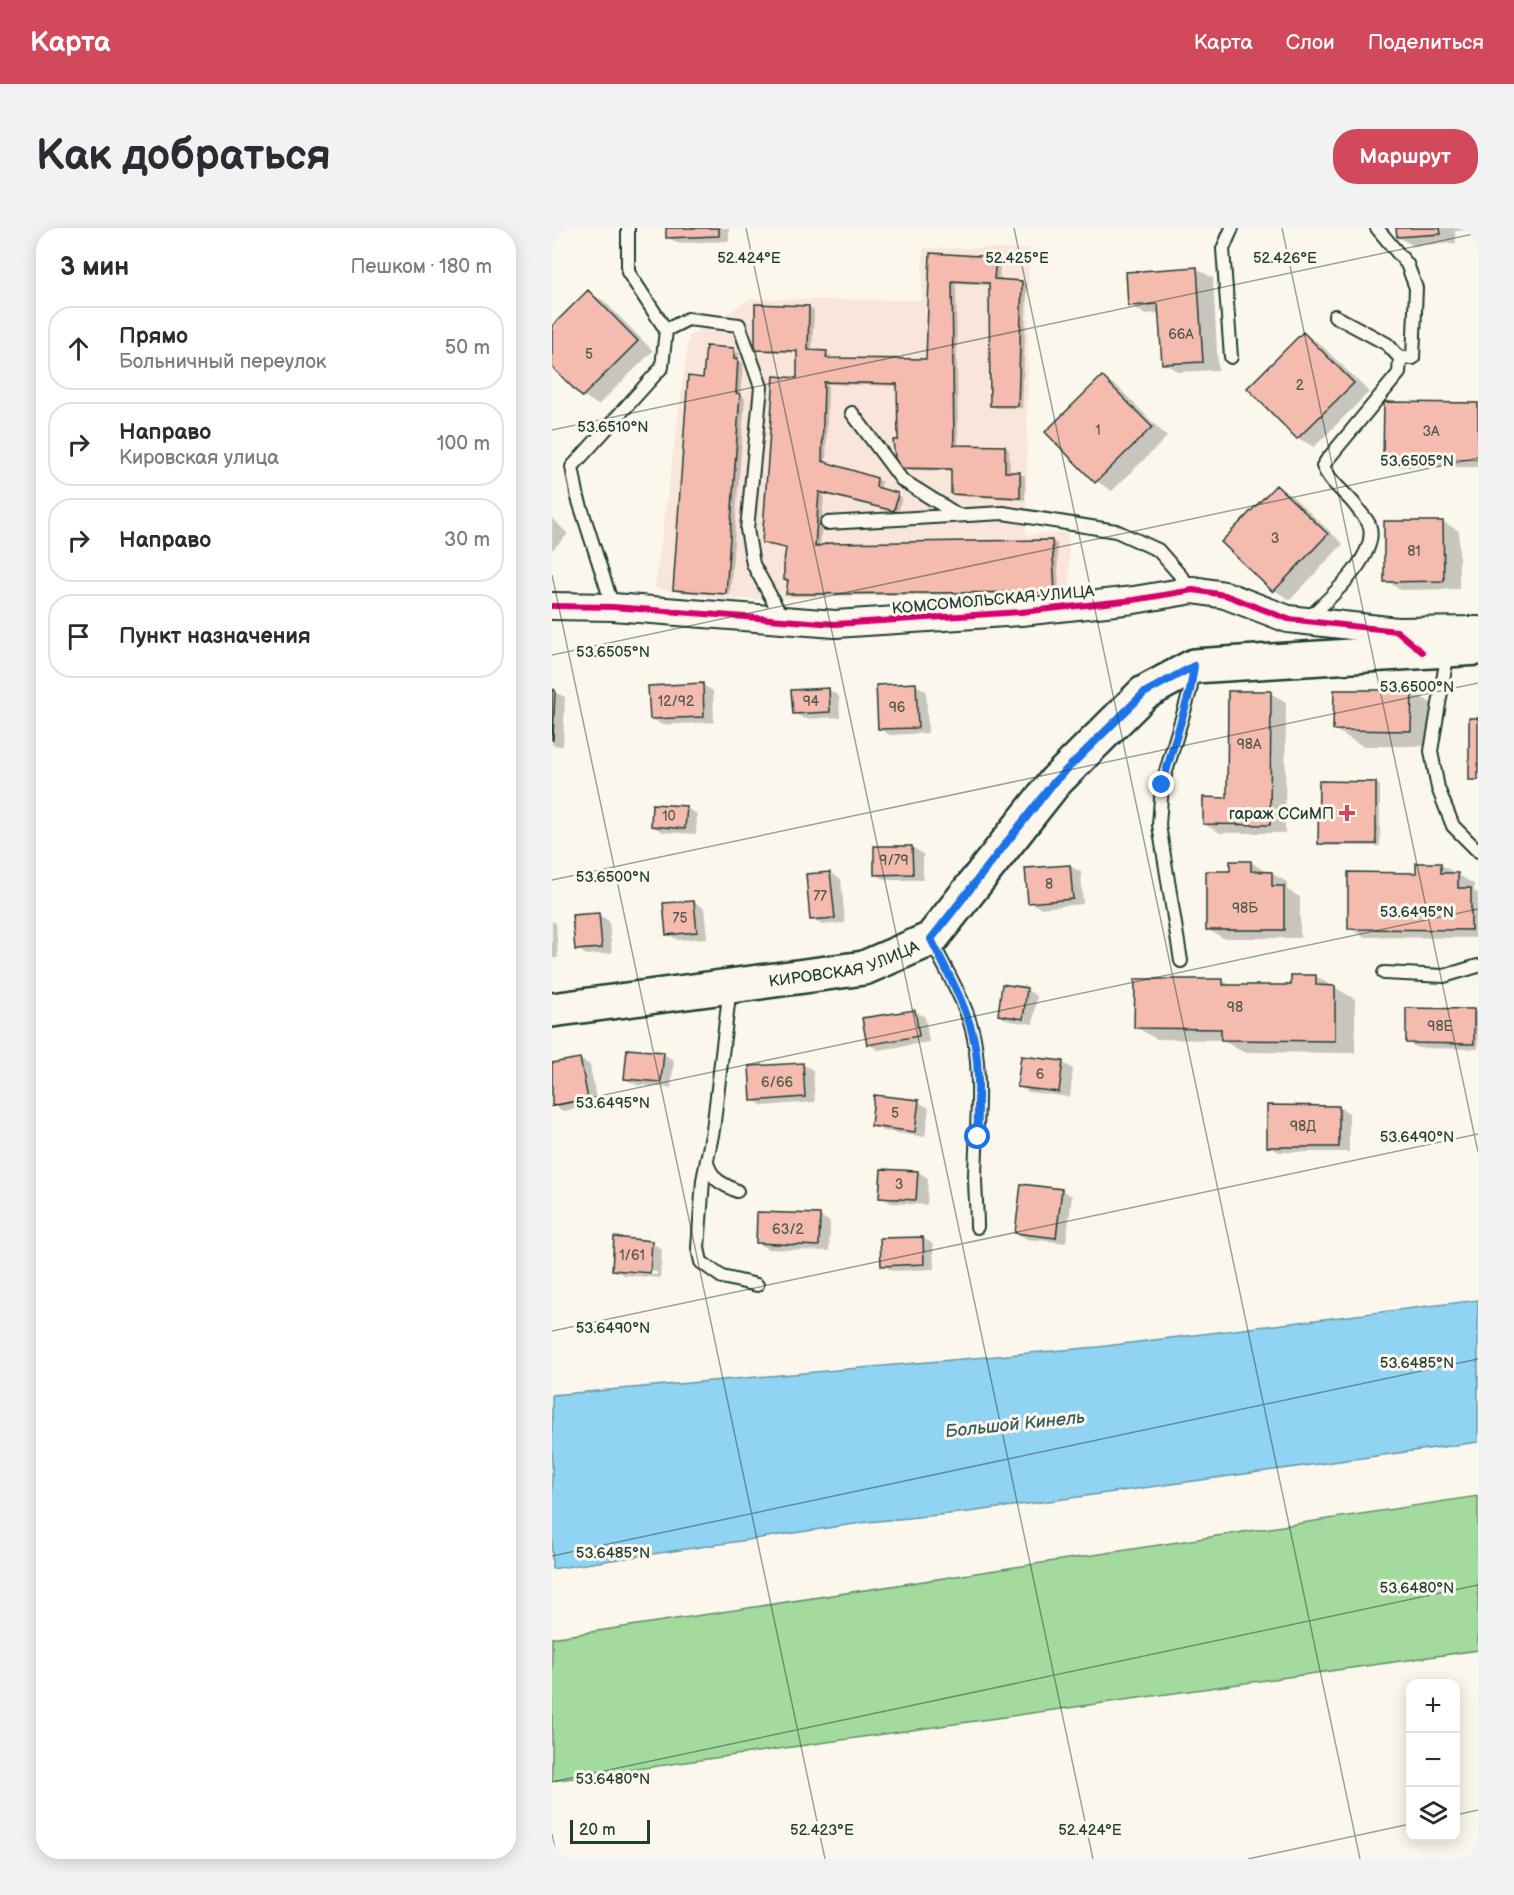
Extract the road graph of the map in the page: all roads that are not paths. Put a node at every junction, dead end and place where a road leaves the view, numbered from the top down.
1 (628, 228) edge
2 (1232, 228) edge
3 (1377, 228) edge
4 (1335, 315) dead end
5 (666, 330) junction
6 (1231, 357) dead end
7 (1400, 358) junction
8 (852, 413) dead end
9 (958, 515) junction
10 (827, 523) dead end
11 (1193, 590) junction
12 (552, 606) edge
13 (613, 607) junction
14 (784, 621) junction
15 (1305, 622) junction
16 (1478, 630) edge
17 (1397, 631) junction
18 (1449, 650) edge
19 (1194, 666) junction
20 (1478, 851) edge
21 (931, 939) junction
22 (1181, 961) dead end
23 (1478, 966) edge
24 (1384, 973) dead end
25 (730, 986) junction
26 (552, 1010) edge
27 (707, 1162) junction
28 (737, 1191) dead end
29 (977, 1227) dead end
30 (757, 1285) dead end

1 - 5 lane
2 - 6 lane
3 - 7 lane
4 - 7 lane
5 - 13 lane
5 - 14 lane
7 - 15 lane
8 - 9 lane
9 - 10 lane
9 - 11 lane
11 - 14 street, КОМСОМОЛЬСКАЯ УЛИЦА
11 - 15 street, КОМСОМОЛЬСКАЯ УЛИЦА
12 - 13 street, КОМСОМОЛЬСКАЯ УЛИЦА
13 - 14 street, КОМСОМОЛЬСКАЯ УЛИЦА
15 - 17 street, КОМСОМОЛЬСКАЯ УЛИЦА
16 - 17 street, КОМСОМОЛЬСКАЯ УЛИЦА
17 - 18 street
18 - 19 main road
18 - 20 lane
19 - 21 main road, КИРОВСКАЯ УЛИЦА
19 - 22 lane
21 - 25 main road, КИРОВСКАЯ УЛИЦА
21 - 29 lane
23 - 24 lane
25 - 26 main road, КИРОВСКАЯ УЛИЦА
25 - 27 lane
27 - 28 lane
27 - 30 lane

